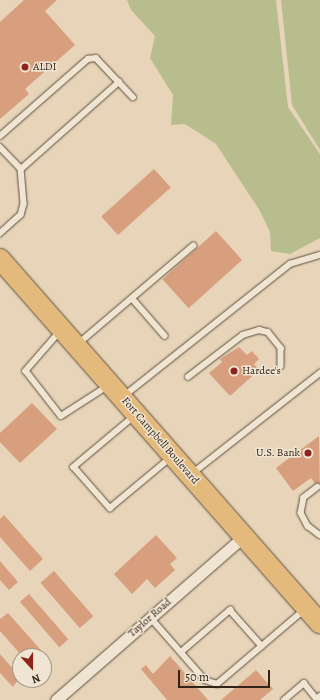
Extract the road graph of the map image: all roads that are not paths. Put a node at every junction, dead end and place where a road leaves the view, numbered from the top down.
1 (119, 82) junction
2 (133, 97) dead end
3 (0, 136) edge
4 (0, 147) edge
5 (21, 169) junction
6 (0, 234) edge
7 (193, 246) dead end
8 (320, 255) edge
9 (0, 259) edge
10 (132, 298) junction
11 (62, 330) junction
12 (165, 336) dead end
13 (76, 346) junction
14 (281, 366) dead end
15 (320, 373) edge
16 (188, 377) dead end
17 (116, 391) junction
18 (136, 414) junction
19 (172, 456) junction
20 (190, 476) junction
21 (318, 487) dead end
22 (320, 535) edge
23 (244, 536) junction
24 (306, 608) junction
25 (151, 618) junction
26 (320, 623) edge
27 (262, 646) junction
28 (181, 652) junction
29 (320, 696) edge
30 (56, 700) edge
31 (284, 700) edge

1 - 2 lane
1 - 3 lane
1 - 5 lane
4 - 5 lane
5 - 6 lane
7 - 10 lane
8 - 17 lane
9 - 11 highway, Fort Campbell Boulevard
10 - 12 lane
10 - 13 lane
11 - 13 highway, Fort Campbell Boulevard
11 - 17 lane
13 - 17 highway, Fort Campbell Boulevard
14 - 16 lane
15 - 20 lane
17 - 18 highway, Fort Campbell Boulevard
18 - 19 highway, Fort Campbell Boulevard
18 - 19 lane
19 - 20 highway, Fort Campbell Boulevard
20 - 23 highway, Fort Campbell Boulevard
21 - 22 lane
23 - 24 highway, Fort Campbell Boulevard
23 - 25 street, Taylor Road
24 - 26 highway, Fort Campbell Boulevard
24 - 27 lane
25 - 28 lane
25 - 30 street, Taylor Road
27 - 28 lane
27 - 28 lane
29 - 31 lane

